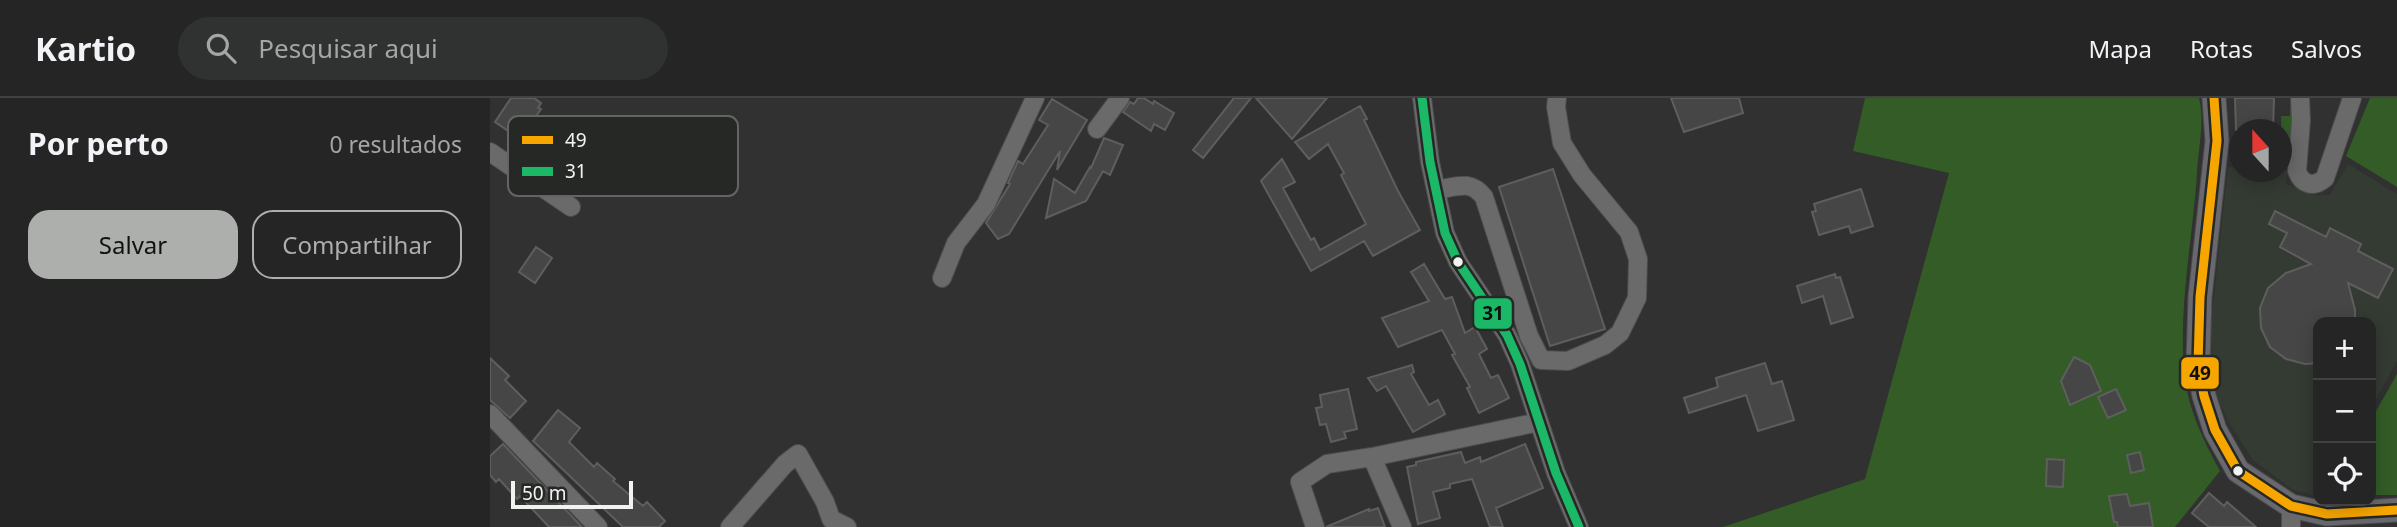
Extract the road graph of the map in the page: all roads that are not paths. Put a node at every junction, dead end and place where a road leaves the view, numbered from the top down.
1 (1035, 98) edge
2 (1120, 98) edge
3 (1422, 98) edge
4 (1557, 98) edge
5 (2214, 98) edge
6 (2300, 98) edge
7 (2352, 98) edge
8 (1097, 129) dead end
9 (490, 152) edge
10 (508, 164) edge
11 (1436, 190) junction
12 (555, 196) edge
13 (571, 207) dead end
14 (943, 278) dead end
15 (490, 414) edge
16 (1539, 422) junction
17 (1372, 457) junction
18 (2397, 510) edge
19 (2291, 517) edge
20 (2320, 520) edge
21 (835, 524) edge
22 (598, 527) edge
23 (730, 527) edge
24 (1315, 527) edge
25 (1402, 527) edge
26 (1579, 527) edge

1 - 14 street
2 - 8 street
3 - 11 street
4 - 11 street
5 - 19 main road
6 - 7 street
9 - 10 street
11 - 16 street
12 - 13 street
15 - 22 street
16 - 17 street
16 - 26 street
17 - 24 street
17 - 25 street
18 - 20 main road
19 - 20 main road
21 - 23 street

